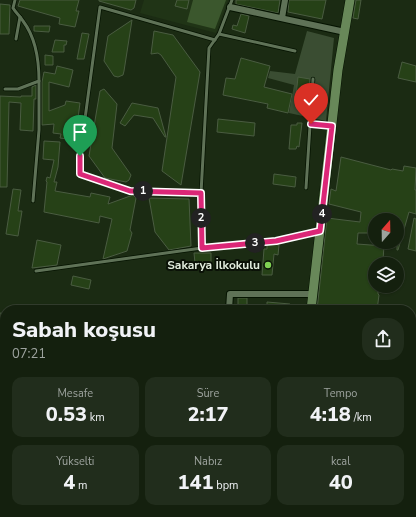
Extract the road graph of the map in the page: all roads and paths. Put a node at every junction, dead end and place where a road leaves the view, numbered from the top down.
1 (16, 0) edge
2 (232, 0) edge
3 (285, 0) edge
4 (350, 0) edge
5 (230, 7) junction
6 (20, 17) junction
7 (282, 18) junction
8 (345, 32) junction
9 (219, 34) junction
10 (16, 39) dead end
11 (215, 40) junction
12 (295, 51) dead end
13 (313, 79) dead end
14 (39, 81) junction
15 (5, 89) dead end
16 (311, 124) junction
17 (332, 126) junction
18 (306, 188) dead end
19 (201, 193) junction
20 (33, 201) dead end
21 (320, 231) junction
22 (202, 248) junction
23 (36, 271) dead end
24 (313, 294) junction
25 (229, 305) edge
26 (312, 305) edge

1 - 6 lane
2 - 5 lane
3 - 7 street
4 - 8 street
5 - 7 street
5 - 9 lane
6 - 10 lane
6 - 14 lane
7 - 8 street
8 - 17 street
9 - 11 lane
9 - 12 lane
11 - 19 lane
11 - 19 lane
13 - 16 lane
14 - 15 lane
14 - 20 lane
16 - 17 lane
16 - 18 lane
17 - 21 street
19 - 22 lane
21 - 22 lane
21 - 24 street
22 - 23 lane
24 - 25 street
24 - 26 street

